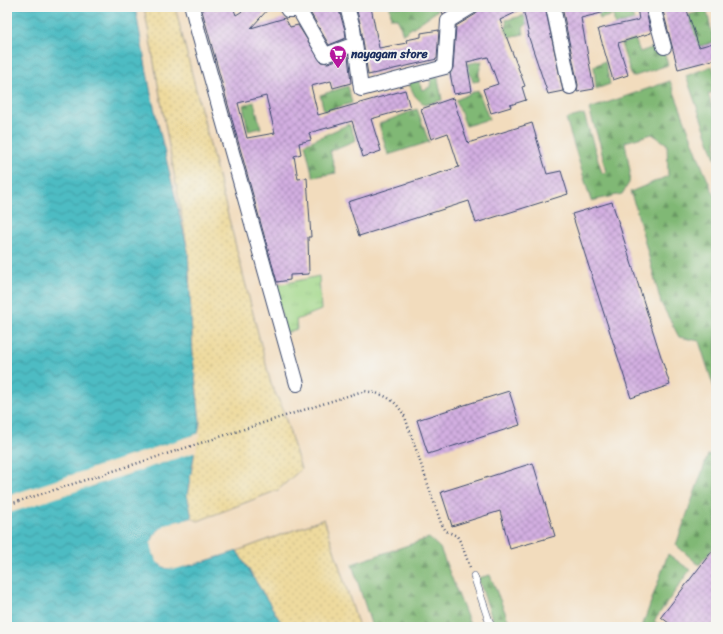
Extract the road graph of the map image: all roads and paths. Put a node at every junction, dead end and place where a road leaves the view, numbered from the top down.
1 (192, 7) edge
2 (286, 7) edge
3 (347, 7) edge
4 (471, 7) edge
5 (553, 7) edge
6 (653, 7) edge
7 (355, 44) junction
8 (664, 47) dead end
9 (570, 87) dead end
10 (297, 384) dead end
11 (7, 505) edge
12 (474, 576) joint
13 (491, 627) edge

1 - 10 street
2 - 7 street
3 - 7 street
4 - 7 street
5 - 9 street
6 - 8 street
11 - 12 path
12 - 13 lane

